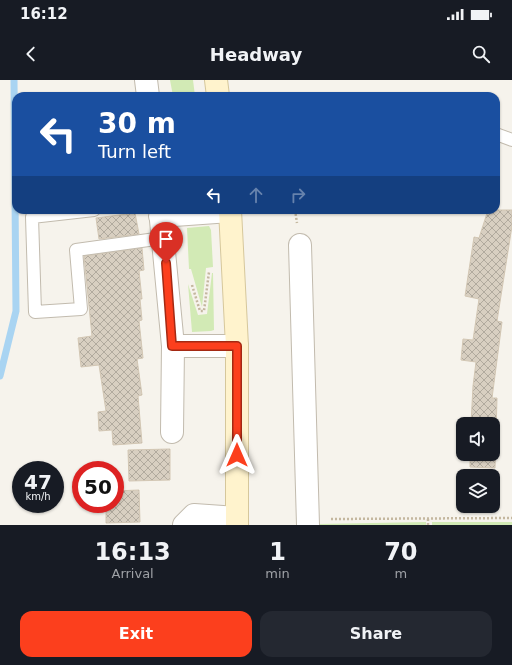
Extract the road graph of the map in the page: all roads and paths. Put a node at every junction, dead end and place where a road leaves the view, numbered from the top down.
1 (146, 80) edge
2 (216, 80) edge
3 (148, 92) edge
4 (218, 92) edge
5 (500, 136) edge
6 (512, 140) edge
7 (59, 214) edge
8 (160, 214) edge
9 (230, 214) edge
10 (163, 238) junction
11 (300, 245) dead end
12 (216, 270) dead end
13 (167, 276) junction
14 (172, 346) junction
15 (237, 346) junction
16 (172, 432) dead end
17 (512, 518) edge
18 (428, 519) junction
19 (237, 522) edge
20 (308, 522) edge
21 (184, 525) edge
22 (428, 525) edge

1 - 3 street
2 - 4 main road
5 - 6 lane
7 - 10 lane
8 - 10 street
9 - 15 main road
10 - 13 street
11 - 20 street
12 - 13 path
13 - 14 street
14 - 15 street
14 - 16 street
15 - 19 main road
17 - 18 path
18 - 20 path
18 - 22 path
19 - 21 street

